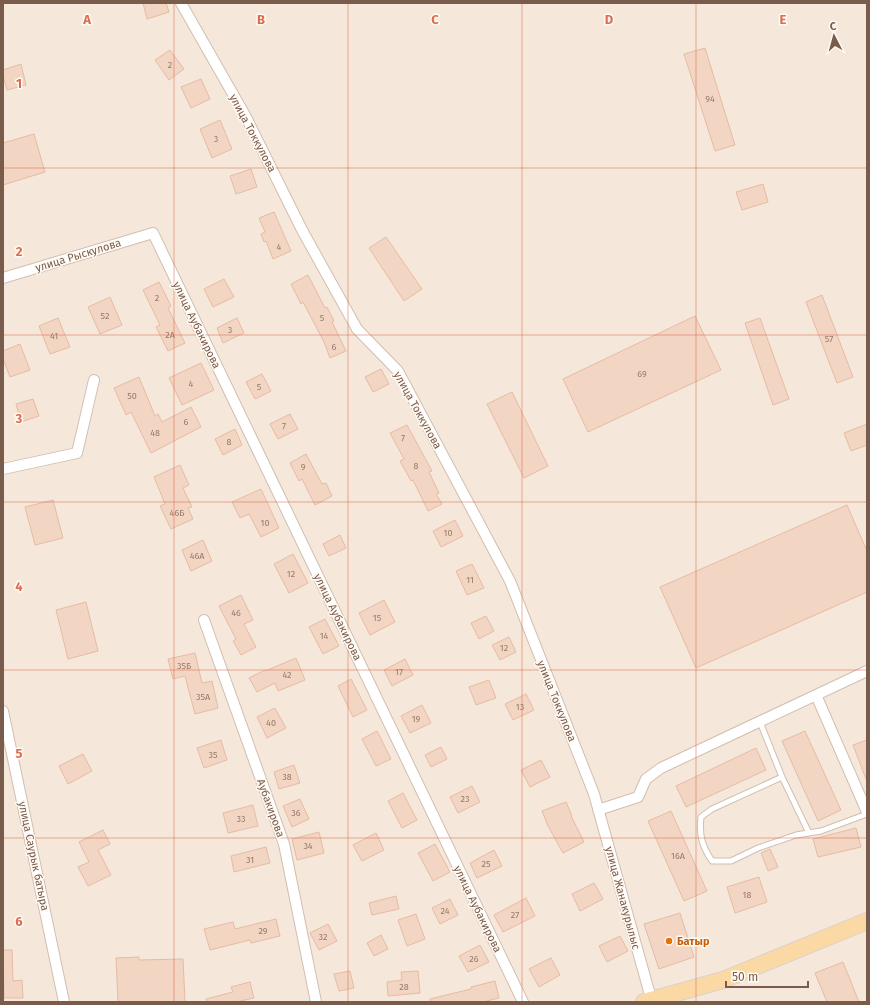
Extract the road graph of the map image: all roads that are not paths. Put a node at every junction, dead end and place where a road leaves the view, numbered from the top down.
1 (181, 3) edge
2 (153, 233) joint
3 (3, 278) edge
4 (94, 380) dead end
5 (3, 469) edge
6 (204, 620) dead end
7 (867, 671) edge
8 (816, 695) junction
9 (3, 711) edge
10 (760, 722) junction
11 (782, 776) junction
12 (594, 794) joint
13 (598, 810) junction
14 (867, 813) edge
15 (809, 833) junction
16 (867, 921) edge
17 (649, 1001) edge
18 (64, 1002) edge
19 (316, 1002) edge
20 (523, 1002) edge

1 - 12 street, улица Токкулова
2 - 3 street, улица Рыскулова
2 - 20 street, улица Аубакирова
4 - 5 street
6 - 19 street, Аубакирова
7 - 8 street
8 - 10 street
8 - 14 street
9 - 18 street, улица Саурык батыра
10 - 11 lane
10 - 13 street
11 - 15 lane
11 - 15 lane
12 - 13 street, улица Жанакурылыс
13 - 17 street, улица Жанакурылыс
14 - 15 lane
16 - 17 main road

